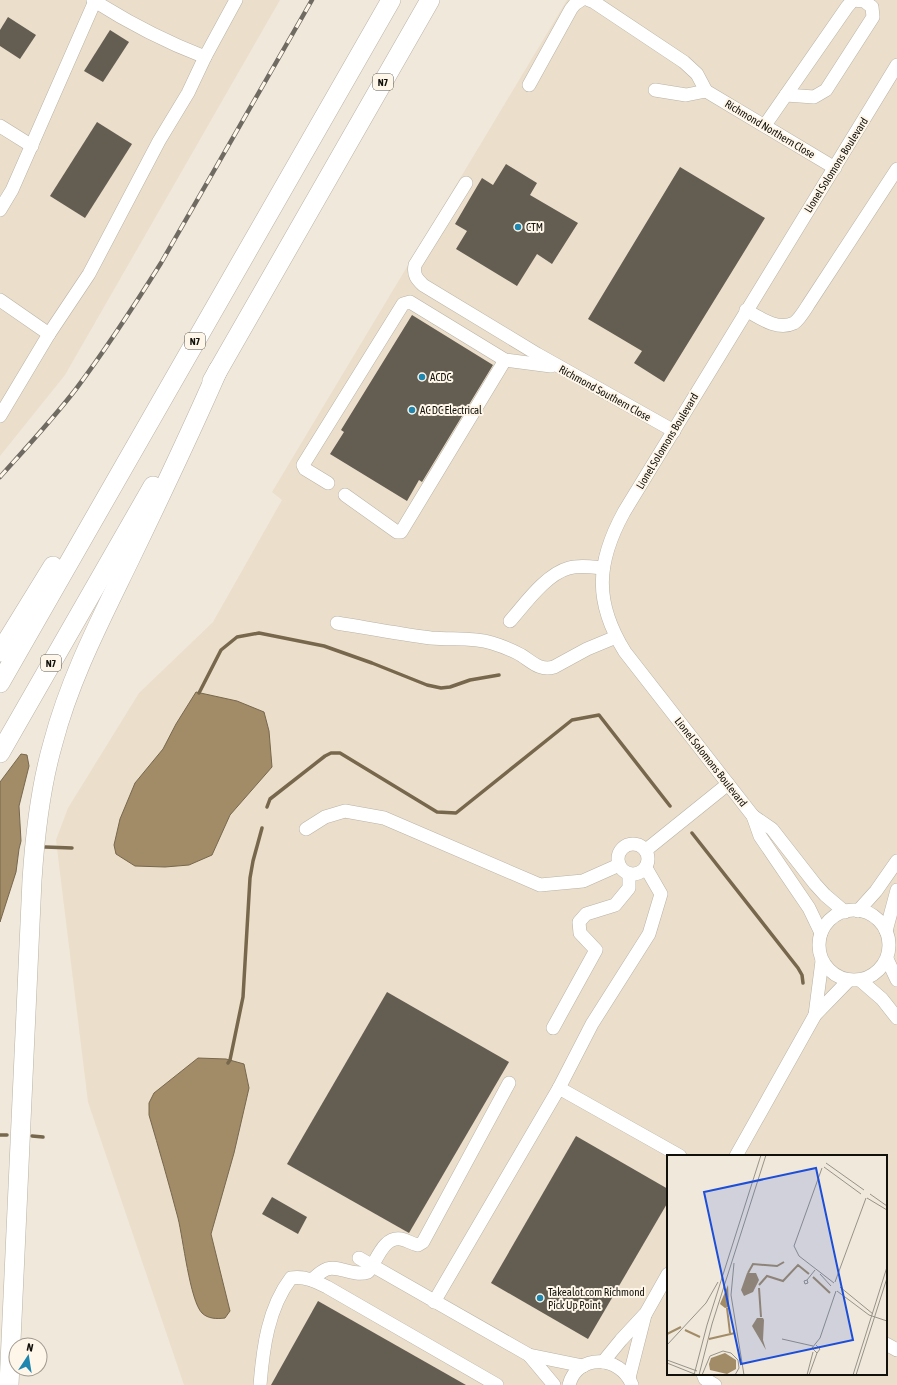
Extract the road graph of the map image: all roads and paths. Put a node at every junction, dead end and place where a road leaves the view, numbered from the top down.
1 (236, 0) edge
2 (391, 0) edge
3 (430, 0) edge
4 (581, 0) edge
5 (589, 0) edge
6 (853, 0) edge
7 (94, 1) edge
8 (205, 57) junction
9 (897, 66) edge
10 (529, 85) dead end
11 (655, 90) dead end
12 (706, 91) junction
13 (786, 95) junction
14 (765, 125) junction
15 (0, 126) edge
16 (32, 146) junction
17 (834, 168) junction
18 (897, 169) edge
19 (466, 183) dead end
20 (0, 210) edge
21 (265, 218) junction
22 (0, 300) edge
23 (746, 310) junction
24 (49, 334) junction
25 (505, 360) junction
26 (559, 367) junction
27 (218, 370) junction
28 (0, 416) edge
29 (674, 432) junction
30 (328, 483) dead end
31 (345, 495) dead end
32 (603, 568) junction
33 (510, 621) dead end
34 (337, 623) dead end
35 (616, 637) junction
36 (0, 652) edge
37 (0, 683) edge
38 (0, 753) edge
39 (728, 784) junction
40 (753, 816) junction
41 (306, 829) dead end
42 (646, 850) junction
43 (897, 861) edge
44 (619, 865) junction
45 (646, 868) junction
46 (629, 874) junction
47 (897, 890) edge
48 (858, 911) junction
49 (845, 912) junction
50 (886, 932) junction
51 (821, 933) junction
52 (887, 959) junction
53 (822, 961) junction
54 (854, 980) junction
55 (897, 980) edge
56 (815, 1015) junction
57 (897, 1018) edge
58 (553, 1028) dead end
59 (509, 1083) dead end
60 (559, 1088) junction
61 (678, 1155) edge
62 (737, 1155) edge
63 (359, 1258) dead end
64 (372, 1266) junction
65 (667, 1276) edge
66 (312, 1280) junction
67 (434, 1302) junction
68 (646, 1313) junction
69 (887, 1345) edge
70 (897, 1350) edge
71 (529, 1355) junction
72 (603, 1362) junction
73 (583, 1366) junction
74 (703, 1375) edge
75 (630, 1382) edge
76 (9, 1385) edge
77 (260, 1385) edge
78 (497, 1385) edge
79 (554, 1385) edge
80 (569, 1385) edge
81 (715, 1385) edge

1 - 8 street
2 - 21 highway, N7
3 - 27 highway, N7
4 - 10 street
5 - 12 street
6 - 13 street
6 - 13 street
7 - 8 street
7 - 16 street
8 - 24 street
9 - 17 street, Lionel Solomons Boulevard
11 - 12 street
12 - 14 street, Richmond Northern Close
13 - 14 street
14 - 17 street, Richmond Northern Close
15 - 16 street
16 - 20 street
17 - 23 street, Lionel Solomons Boulevard
18 - 23 street
19 - 26 street, Richmond Southern Close
21 - 36 highway
21 - 37 highway, N7
22 - 24 street
23 - 29 street, Lionel Solomons Boulevard
24 - 28 street
25 - 26 street
25 - 30 street
25 - 31 street
26 - 29 street, Richmond Southern Close
27 - 38 highway, N7
27 - 76 highway
29 - 32 street, Lionel Solomons Boulevard
32 - 33 street
32 - 35 street, Lionel Solomons Boulevard
34 - 35 street
35 - 39 street, Lionel Solomons Boulevard
39 - 40 street, Lionel Solomons Boulevard
39 - 42 street
40 - 49 street, Lionel Solomons Boulevard
40 - 51 street, Lionel Solomons Boulevard
41 - 44 street
42 - 44 street
42 - 45 street
43 - 48 street
44 - 46 street
45 - 46 street
45 - 60 street
46 - 58 street
47 - 50 street
48 - 49 street
48 - 50 street
49 - 51 street
50 - 52 street
51 - 53 street
52 - 54 street
52 - 55 street
53 - 54 street
53 - 56 street
54 - 56 street
54 - 57 street
56 - 62 street
59 - 64 street
60 - 61 street
60 - 67 street
63 - 64 street
64 - 66 street
64 - 67 street
65 - 68 street
66 - 77 street
66 - 78 street
67 - 71 street
68 - 72 street
68 - 75 street
69 - 70 street
71 - 73 street
71 - 79 street
72 - 73 street
72 - 75 street
73 - 80 street
74 - 81 street

